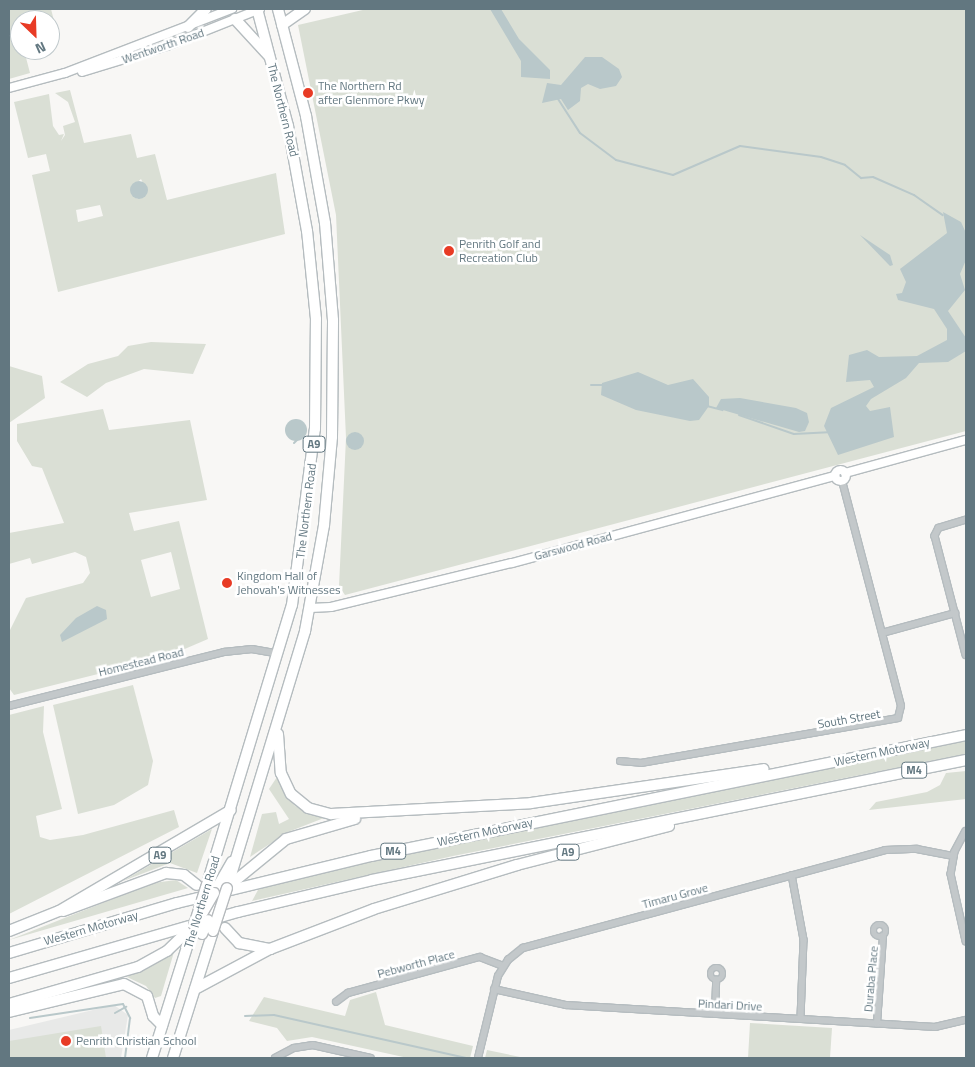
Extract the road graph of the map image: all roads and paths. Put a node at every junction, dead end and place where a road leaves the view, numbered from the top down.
1 (206, 9) edge
2 (258, 9) edge
3 (278, 9) edge
4 (304, 9) edge
5 (234, 14) edge
6 (282, 25) junction
7 (188, 27) junction
8 (269, 56) junction
9 (66, 73) junction
10 (9, 88) edge
11 (966, 440) edge
12 (841, 477) junction
13 (966, 520) edge
14 (310, 608) junction
15 (955, 613) junction
16 (882, 633) junction
17 (279, 654) junction
18 (966, 655) edge
19 (9, 706) edge
20 (277, 732) junction
21 (966, 735) edge
22 (966, 760) edge
23 (620, 761) dead end
24 (782, 772) junction
25 (231, 810) junction
26 (700, 813) junction
27 (382, 814) junction
28 (966, 831) edge
29 (953, 856) junction
30 (792, 875) junction
31 (223, 878) junction
32 (214, 893) junction
33 (204, 903) junction
34 (218, 910) junction
35 (59, 911) junction
36 (208, 920) junction
37 (194, 925) junction
38 (9, 931) edge
39 (208, 932) junction
40 (883, 936) dead end
41 (966, 941) edge
42 (270, 949) junction
43 (186, 951) junction
44 (9, 952) edge
45 (503, 966) junction
46 (9, 978) edge
47 (716, 980) dead end
48 (195, 989) junction
49 (494, 989) junction
50 (336, 1002) dead end
51 (9, 1004) edge
52 (9, 1012) edge
53 (715, 1014) junction
54 (801, 1019) junction
55 (966, 1020) edge
56 (877, 1024) junction
57 (162, 1025) junction
58 (152, 1058) edge
59 (173, 1058) edge
60 (275, 1058) edge
61 (371, 1058) edge
62 (478, 1058) edge

1 - 7 highway
2 - 5 street, Wentworth Road
2 - 8 highway, The Northern Road / A9
3 - 6 highway, The Northern Road / A9
4 - 6 highway
5 - 7 street, Wentworth Road
5 - 8 highway
5 - 9 street, Wentworth Road
6 - 14 highway, The Northern Road / A9
7 - 9 street, Wentworth Road
8 - 17 highway, The Northern Road / A9
9 - 10 street, Wentworth Road
11 - 12 street, Garswood Road
12 - 14 street, Garswood Road
12 - 16 street, South Street
13 - 15 street
14 - 20 highway, The Northern Road / A9
15 - 16 street
15 - 18 street
16 - 23 street, South Street
17 - 19 street, Homestead Road
17 - 25 highway, The Northern Road / A9
20 - 27 highway, M4
20 - 31 highway, The Northern Road / A9
21 - 24 highway, Western Motorway / M4
22 - 26 highway, Western Motorway / M4
24 - 27 highway, M4
24 - 44 highway, Western Motorway / M4
25 - 31 highway, The Northern Road / A9
25 - 35 highway, A9
26 - 42 highway, A9
26 - 46 highway, Western Motorway / M4
27 - 31 highway, M4
28 - 29 street
29 - 30 street, Timaru Grove
29 - 41 street
30 - 45 street, Timaru Grove
30 - 54 street
31 - 32 highway
31 - 33 highway, The Northern Road / A9, bridge
31 - 34 highway, The Northern Road / A9, bridge
32 - 33 highway, bridge
32 - 34 highway
33 - 35 highway
33 - 36 highway, bridge
33 - 37 highway, The Northern Road / A9, bridge
34 - 36 highway
34 - 39 highway, The Northern Road / A9, bridge
34 - 42 highway
35 - 38 highway, A9
36 - 39 highway, bridge
37 - 43 highway, The Northern Road / A9
37 - 51 highway
39 - 43 highway
39 - 48 highway, The Northern Road / A9
40 - 56 street, Duraba Place
42 - 48 highway, A9
43 - 57 highway, The Northern Road / A9
45 - 49 street
45 - 50 street, Pebworth Place
47 - 53 street
48 - 59 highway, The Northern Road / A9
49 - 53 street, Pindari Drive
49 - 62 street
52 - 57 highway
53 - 54 street, Pindari Drive
54 - 56 street, Pindari Drive
55 - 56 street, Pindari Drive
57 - 58 highway, The Northern Road / A9
60 - 61 street

